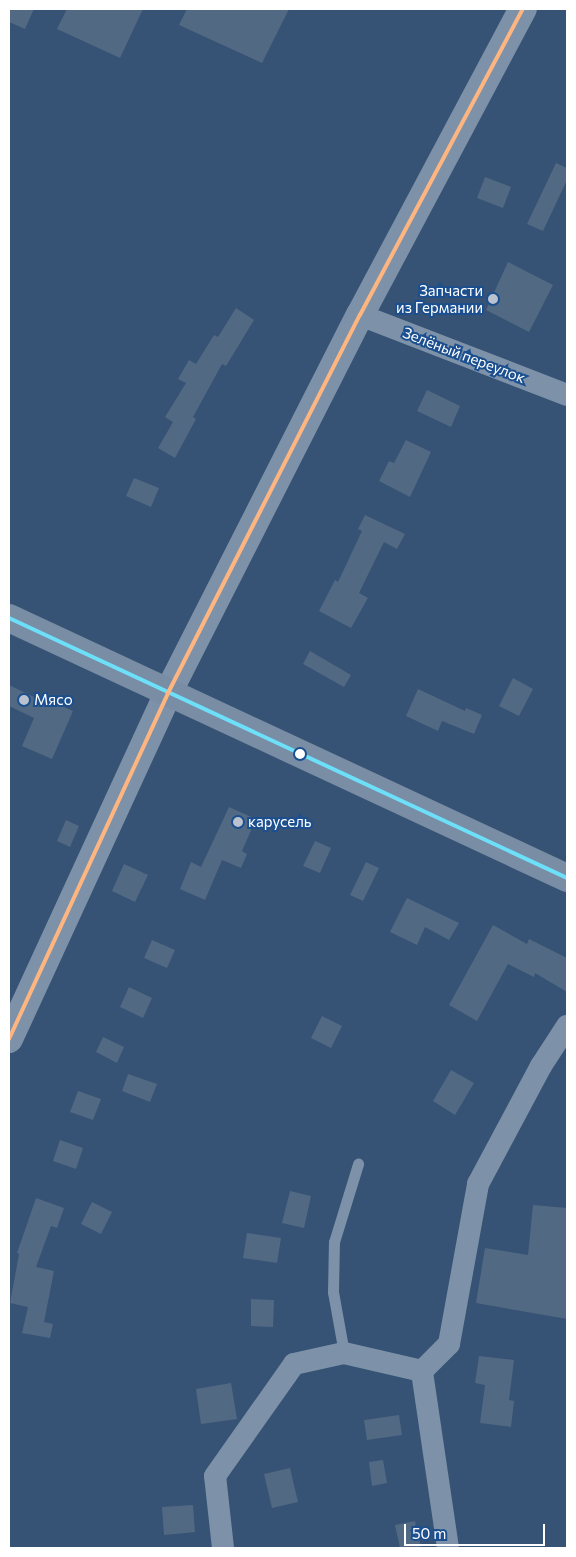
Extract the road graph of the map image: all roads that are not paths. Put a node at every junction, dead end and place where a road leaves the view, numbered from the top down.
1 (523, 9) edge
2 (360, 315) junction
3 (567, 395) edge
4 (9, 618) edge
5 (168, 693) junction
6 (567, 878) edge
7 (567, 1026) edge
8 (9, 1039) edge
9 (358, 1164) dead end
10 (344, 1353) junction
11 (422, 1371) junction
12 (223, 1548) edge
13 (448, 1548) edge

1 - 2 street
2 - 3 street, Зелёный переулок
2 - 5 street
4 - 5 main road
5 - 6 main road
5 - 8 street
7 - 11 street
9 - 10 lane
10 - 11 street
10 - 12 street
11 - 13 street

